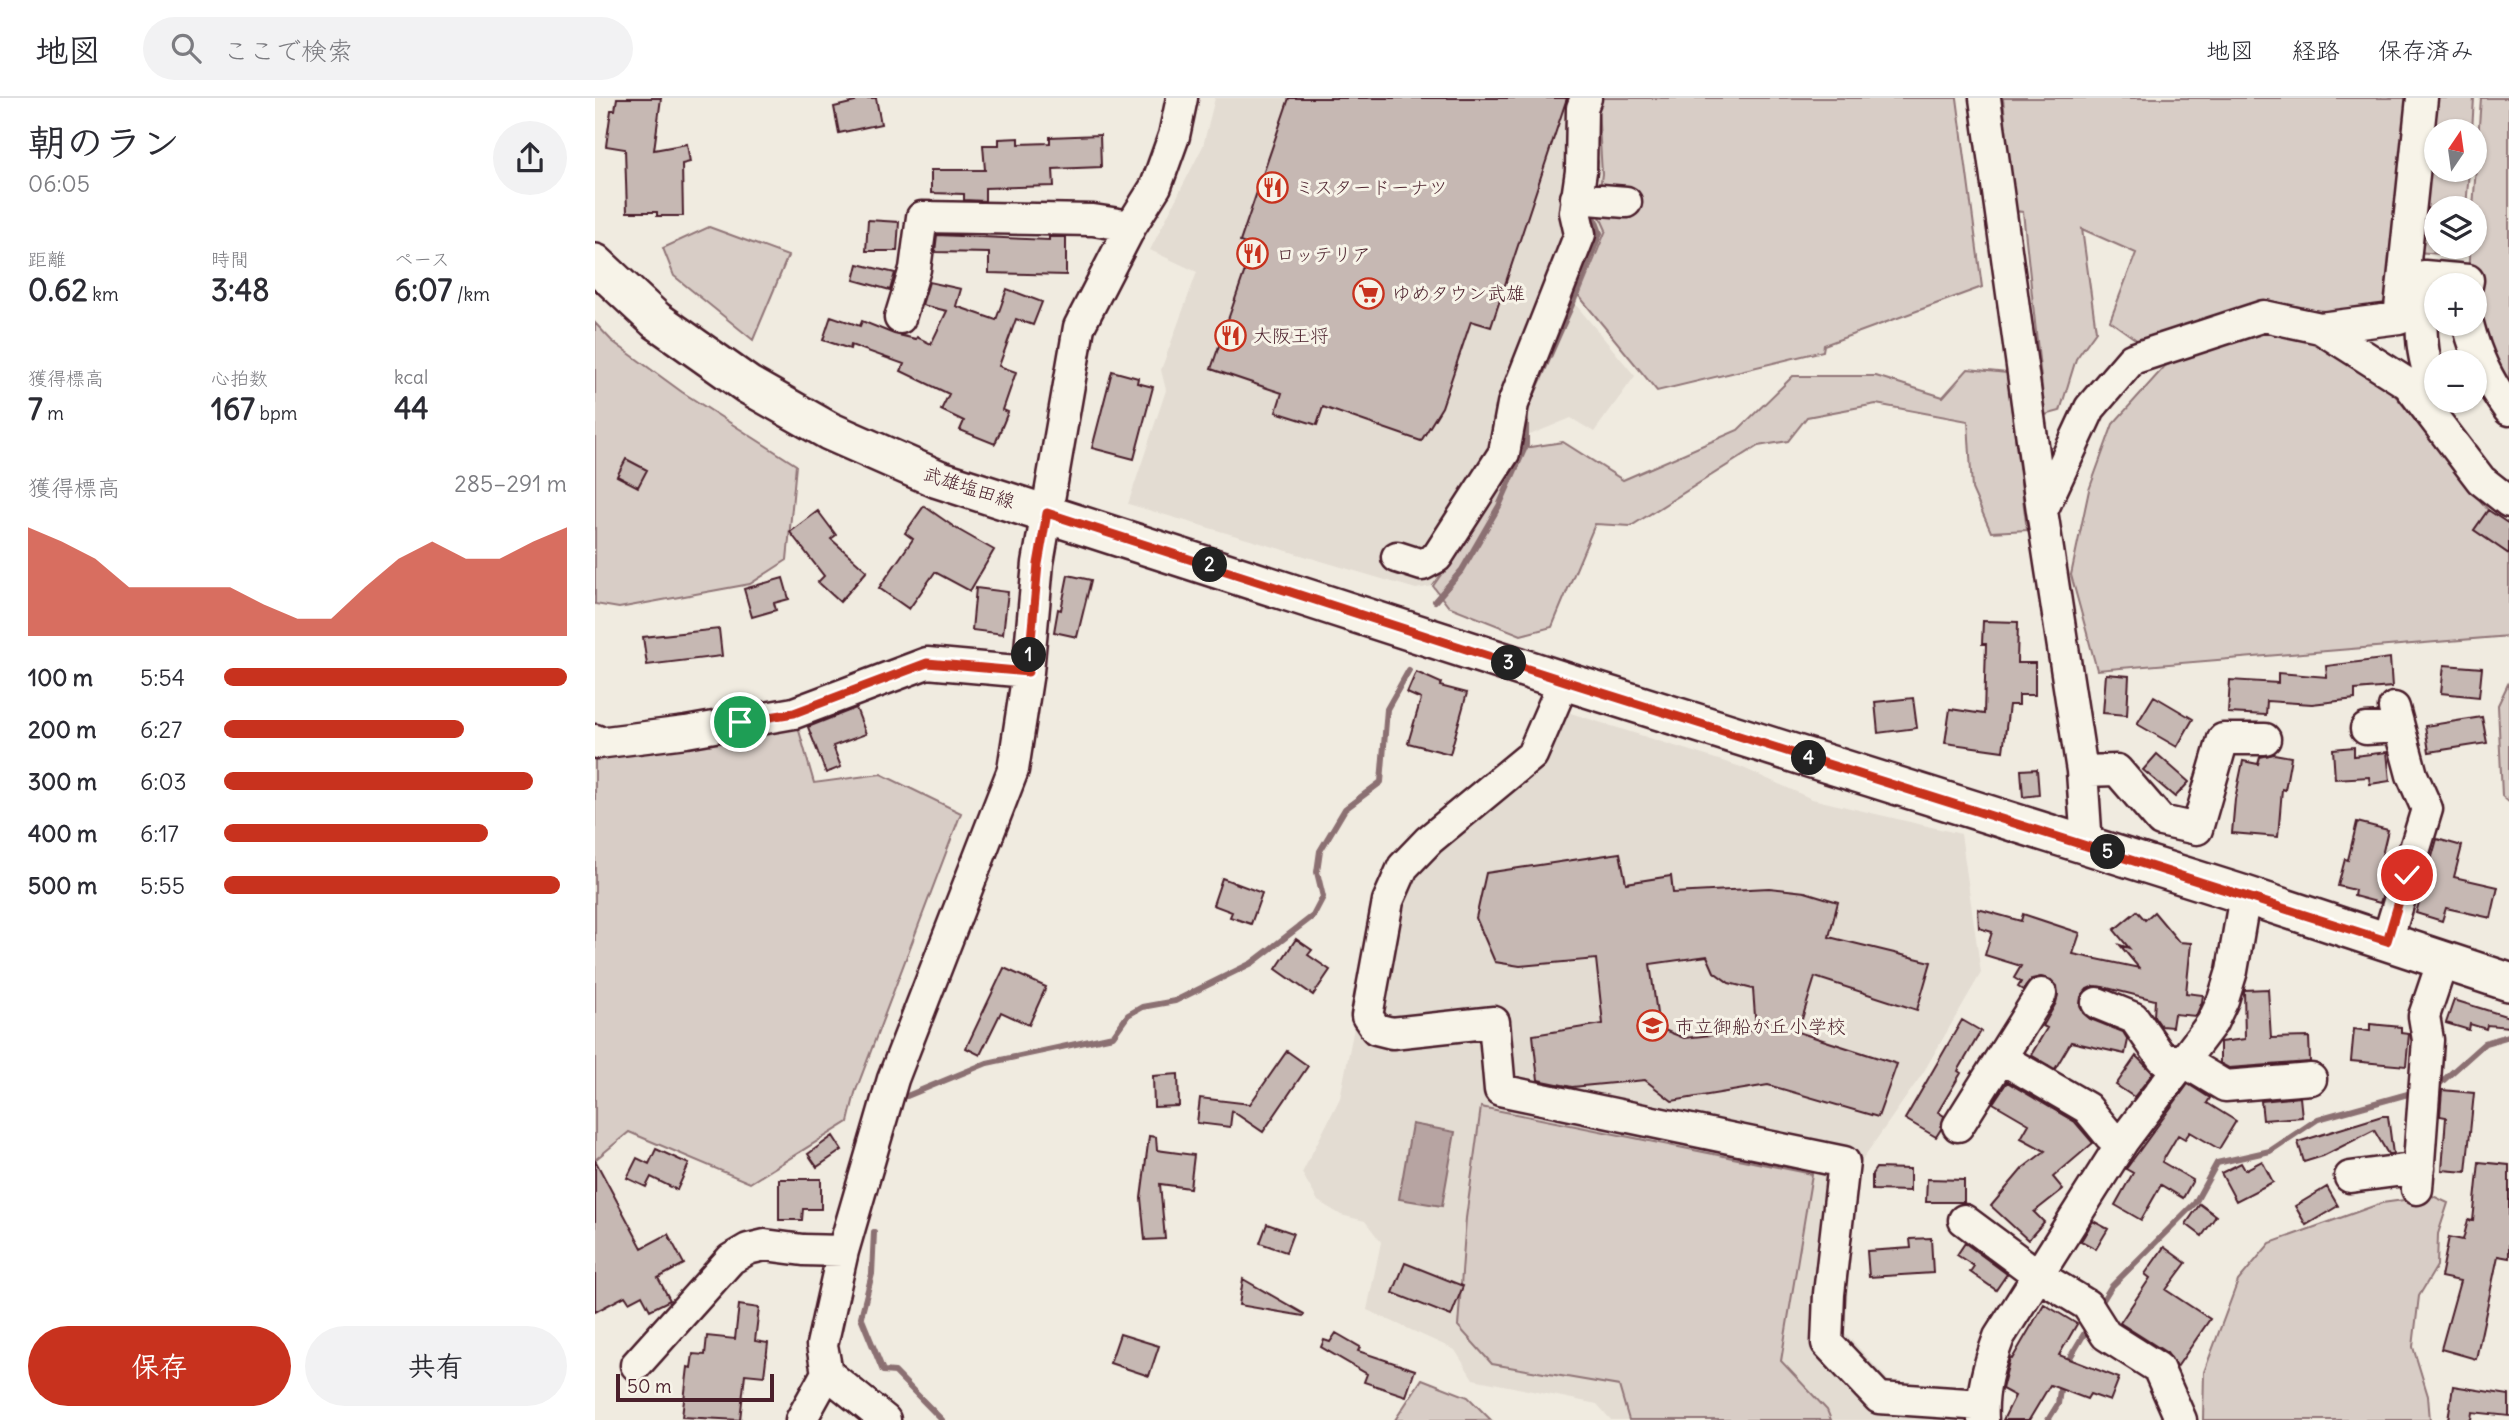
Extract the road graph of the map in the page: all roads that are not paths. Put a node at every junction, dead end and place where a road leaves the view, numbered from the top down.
1 (1182, 98) edge
2 (1586, 98) edge
3 (1985, 98) edge
4 (2422, 98) edge
5 (1131, 226) junction
6 (595, 262) edge
7 (2424, 276) edge
8 (900, 318) dead end
9 (2320, 328) junction
10 (2471, 336) edge
11 (2424, 350) edge
12 (2509, 410) edge
13 (2449, 413) edge
14 (2509, 475) edge
15 (2509, 502) edge
16 (2042, 511) junction
17 (1047, 513) junction
18 (1397, 557) dead end
19 (1028, 672) junction
20 (1565, 681) junction
21 (2366, 729) dead end
22 (2265, 739) dead end
23 (595, 740) edge
24 (2083, 771) junction
25 (2087, 846) junction
26 (2245, 895) junction
27 (2387, 941) junction
28 (2443, 960) junction
29 (2509, 982) edge
30 (2041, 994) dead end
31 (2097, 1003) dead end
32 (2001, 1058) junction
33 (2183, 1061) junction
34 (2311, 1079) dead end
35 (1958, 1126) dead end
36 (2123, 1141) junction
37 (2350, 1177) dead end
38 (1964, 1220) dead end
39 (843, 1251) junction
40 (2038, 1275) junction
41 (636, 1365) dead end
42 (827, 1373) junction
43 (1982, 1413) edge
44 (801, 1420) edge
45 (885, 1420) edge
46 (2181, 1420) edge

1 - 5 street
2 - 18 street
3 - 16 street
4 - 9 street
5 - 8 street
5 - 17 street
6 - 17 main road, 武雄塩田線
7 - 11 street
9 - 15 street
9 - 16 street
10 - 12 street
13 - 14 street
16 - 24 street
17 - 19 street
17 - 20 main road, 武雄塩田線
19 - 23 street
19 - 39 street
20 - 25 main road, 武雄塩田線
20 - 43 street
21 - 27 street
22 - 24 street
24 - 25 street
25 - 26 main road, 武雄塩田線
26 - 27 main road, 武雄塩田線
26 - 33 street
27 - 28 main road, 武雄塩田線
28 - 29 main road, 武雄塩田線
28 - 37 street
30 - 32 street
31 - 33 street
32 - 35 street
32 - 36 street
33 - 34 street
33 - 36 street
36 - 40 street
38 - 40 street
39 - 41 street
39 - 42 street
40 - 43 street
40 - 46 street
42 - 44 street
42 - 45 street

